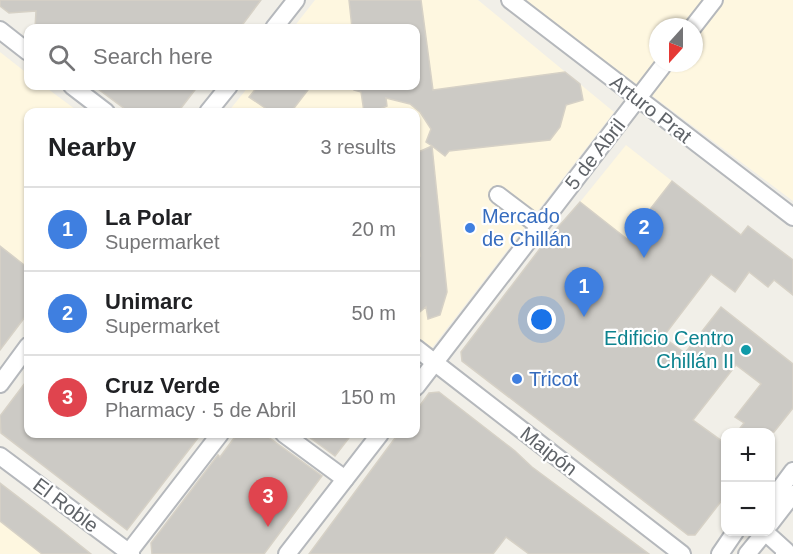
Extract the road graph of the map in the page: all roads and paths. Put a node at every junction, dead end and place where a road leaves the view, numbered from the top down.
1 (296, 0) edge
2 (510, 0) edge
3 (714, 0) edge
4 (700, 18) edge
5 (277, 24) edge
6 (0, 30) edge
7 (24, 49) edge
8 (658, 72) edge
9 (77, 90) edge
10 (226, 90) edge
11 (638, 99) junction
12 (101, 108) edge
13 (211, 108) edge
14 (498, 195) dead end
15 (793, 217) edge
16 (540, 226) junction
17 (24, 351) edge
18 (420, 351) edge
19 (434, 363) junction
20 (24, 368) edge
21 (420, 382) edge
22 (0, 384) edge
23 (0, 399) edge
24 (217, 438) edge
25 (289, 438) edge
26 (377, 438) edge
27 (0, 456) edge
28 (793, 457) edge
29 (793, 471) edge
30 (345, 479) junction
31 (774, 482) edge
32 (793, 494) edge
33 (775, 496) edge
34 (775, 518) edge
35 (732, 536) edge
36 (761, 536) edge
37 (773, 536) edge
38 (130, 553) edge
39 (786, 553) edge
40 (287, 554) edge
41 (682, 554) edge
42 (720, 554) edge
43 (747, 554) edge

1 - 5 street
2 - 11 street, Arturo Prat
3 - 4 street
6 - 7 street
8 - 11 street, 5 de Abril
9 - 12 street
10 - 13 street
11 - 15 street, Arturo Prat
11 - 16 street, 5 de Abril
14 - 16 street
16 - 19 street, 5 de Abril
17 - 22 street
18 - 19 street, Maipón
19 - 21 street, 5 de Abril
19 - 41 street, Maipón
20 - 23 street
24 - 38 street
25 - 30 street
26 - 30 street
27 - 38 street, El Roble
28 - 31 street
29 - 33 street
30 - 40 street
32 - 34 street
35 - 42 street
36 - 43 street
37 - 39 street

